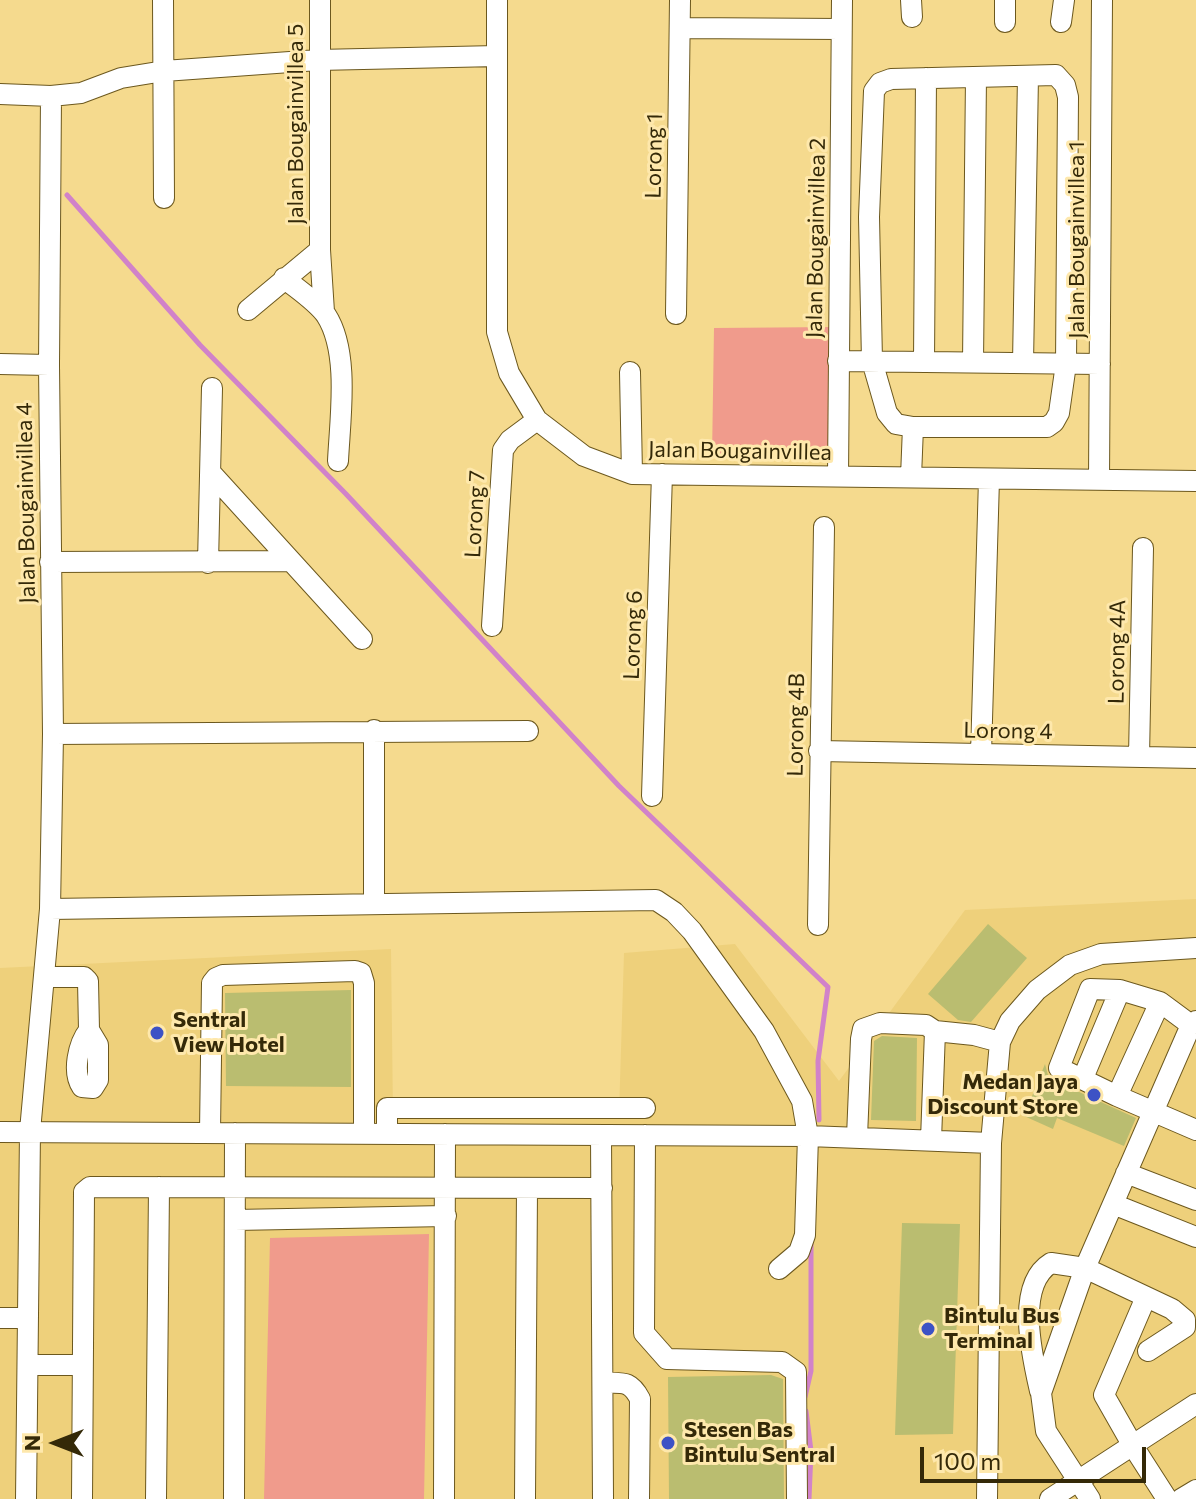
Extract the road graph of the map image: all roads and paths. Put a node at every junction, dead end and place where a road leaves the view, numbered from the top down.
1 (163, 0) edge
2 (320, 0) edge
3 (497, 0) edge
4 (680, 0) edge
5 (842, 0) edge
6 (1005, 0) edge
7 (1064, 0) edge
8 (1102, 0) edge
9 (1005, 22) dead end
10 (1061, 22) dead end
11 (680, 28) junction
12 (841, 29) junction
13 (497, 56) junction
14 (318, 60) junction
15 (164, 71) junction
16 (1028, 76) junction
17 (976, 77) junction
18 (926, 78) junction
19 (0, 94) edge
20 (51, 96) junction
21 (164, 198) dead end
22 (841, 217) junction
23 (869, 217) junction
24 (1068, 218) junction
25 (1101, 218) junction
26 (320, 250) junction
27 (284, 278) junction
28 (248, 310) dead end
29 (324, 312) junction
30 (676, 314) dead end
31 (838, 361) junction
32 (872, 361) junction
33 (924, 362) junction
34 (973, 362) junction
35 (1023, 363) junction
36 (0, 364) edge
37 (1066, 364) junction
38 (1100, 364) junction
39 (49, 365) junction
40 (630, 372) dead end
41 (212, 388) dead end
42 (537, 420) junction
43 (913, 427) junction
44 (338, 461) dead end
45 (211, 473) junction
46 (632, 474) junction
47 (662, 474) junction
48 (838, 476) junction
49 (911, 477) junction
50 (989, 479) junction
51 (1099, 480) junction
52 (1196, 481) edge
53 (824, 527) dead end
54 (1143, 548) dead end
55 (288, 561) junction
56 (50, 562) junction
57 (208, 563) junction
58 (492, 626) dead end
59 (362, 639) dead end
60 (374, 730) junction
61 (528, 731) dead end
62 (53, 734) junction
63 (819, 751) junction
64 (981, 754) junction
65 (1139, 757) junction
66 (1196, 758) edge
67 (652, 796) dead end
68 (374, 904) junction
69 (50, 909) junction
70 (818, 925) dead end
71 (1196, 948) edge
72 (44, 977) junction
73 (1120, 990) junction
74 (1160, 1002) junction
75 (1193, 1023) edge
76 (89, 1030) dead end
77 (935, 1031) junction
78 (1000, 1042) junction
79 (1083, 1078) junction
80 (1117, 1096) junction
81 (645, 1108) dead end
82 (1153, 1112) junction
83 (1196, 1130) edge
84 (30, 1131) junction
85 (0, 1132) edge
86 (210, 1132) junction
87 (235, 1133) junction
88 (364, 1133) junction
89 (387, 1133) junction
90 (445, 1134) junction
91 (601, 1135) junction
92 (645, 1135) junction
93 (808, 1136) junction
94 (857, 1137) junction
95 (931, 1140) junction
96 (991, 1143) junction
97 (1126, 1173) junction
98 (159, 1187) junction
99 (235, 1188) junction
100 (445, 1188) junction
101 (527, 1188) junction
102 (602, 1188) junction
103 (1196, 1200) edge
104 (1113, 1204) junction
105 (446, 1216) junction
106 (235, 1220) junction
107 (1196, 1237) edge
108 (1085, 1268) junction
109 (779, 1269) dead end
110 (1146, 1297) junction
111 (0, 1318) edge
112 (28, 1318) junction
113 (1148, 1351) dead end
114 (28, 1365) junction
115 (82, 1365) junction
116 (603, 1383) junction
117 (1041, 1393) junction
118 (1196, 1404) edge
119 (1133, 1446) junction
120 (1078, 1481) junction
121 (1196, 1490) edge
122 (26, 1499) edge
123 (82, 1499) edge
124 (156, 1499) edge
125 (234, 1499) edge
126 (444, 1499) edge
127 (525, 1499) edge
128 (603, 1499) edge
129 (639, 1499) edge
130 (797, 1499) edge
131 (987, 1499) edge
132 (1050, 1499) edge
133 (1090, 1499) edge
134 (1167, 1499) edge
135 (1181, 1499) edge

1 - 15 street
2 - 14 street, Jalan Bougainvillea 5
3 - 13 street, Jalan Bougainvillea
4 - 11 street, Lorong 1
5 - 12 street, Jalan Bougainvillea 2
6 - 9 street
7 - 10 street
8 - 25 street, Jalan Bougainvillea 1
11 - 12 street
11 - 30 street, Lorong 1
12 - 22 street, Jalan Bougainvillea 2
13 - 14 street
13 - 42 street, Jalan Bougainvillea
14 - 15 street
14 - 26 street, Jalan Bougainvillea 5
15 - 20 street
15 - 21 street
16 - 17 street
16 - 24 street
16 - 35 street
17 - 18 street
17 - 34 street
18 - 23 street
18 - 33 street
19 - 20 street
20 - 39 street, Jalan Bougainvillea 4
22 - 23 street
22 - 31 street, Jalan Bougainvillea 2
23 - 32 street
24 - 25 street
24 - 37 street
25 - 38 street, Jalan Bougainvillea 1
26 - 27 street, Jalan Bougainvillea 5
26 - 29 street
27 - 28 street, Jalan Bougainvillea 5
27 - 29 street
29 - 44 street
31 - 32 street
31 - 48 street, Jalan Bougainvillea 2
32 - 33 street
32 - 43 street
33 - 34 street
34 - 35 street
35 - 37 street
36 - 39 street
37 - 38 street
37 - 43 street
38 - 51 street, Jalan Bougainvillea 1
39 - 56 street, Jalan Bougainvillea 4
40 - 46 street
41 - 45 street
42 - 46 street, Jalan Bougainvillea
42 - 58 street, Lorong 7
43 - 49 street
45 - 55 street
45 - 57 street
46 - 47 street, Jalan Bougainvillea
47 - 48 street, Jalan Bougainvillea
47 - 67 street, Lorong 6
48 - 49 street, Jalan Bougainvillea
49 - 50 street, Jalan Bougainvillea
50 - 51 street, Jalan Bougainvillea
50 - 64 street
51 - 52 street, Jalan Bougainvillea
53 - 63 street, Lorong 4B
54 - 65 street, Lorong 4A
55 - 57 street
55 - 59 street
56 - 57 street
56 - 62 street, Jalan Bougainvillea 4
60 - 61 street
60 - 62 street
60 - 68 street
62 - 69 street, Jalan Bougainvillea 4
63 - 64 street, Lorong 4
63 - 70 street, Lorong 4B
64 - 65 street, Lorong 4
65 - 66 street, Lorong 4
68 - 69 street
68 - 93 street
69 - 72 street, Jalan Bougainvillea 4
71 - 78 street
72 - 76 street
72 - 84 street, Jalan Bougainvillea 4
73 - 74 street
73 - 79 street
73 - 79 street
74 - 75 street
74 - 80 street
75 - 82 street
77 - 78 street
77 - 94 street
77 - 95 street
78 - 96 street
79 - 80 street
80 - 82 street
81 - 89 street
82 - 83 street
82 - 97 street
84 - 85 street
84 - 86 street
84 - 112 street, Jalan Bougainvillea 4
86 - 87 street
86 - 88 street
87 - 88 street
87 - 99 street
88 - 89 street
89 - 90 street
90 - 91 street
90 - 100 street
91 - 92 street
91 - 102 street
92 - 93 street
92 - 130 street
93 - 94 street
93 - 109 street
94 - 95 street
95 - 96 street
96 - 131 street
97 - 103 street
97 - 104 street
98 - 99 street
98 - 115 street
98 - 124 street
99 - 100 street
99 - 106 street
100 - 101 street
100 - 105 street
101 - 102 street
101 - 127 street
102 - 116 street
104 - 107 street
104 - 108 street
105 - 106 street
105 - 126 street
106 - 125 street
108 - 110 street
108 - 117 street
108 - 117 street
110 - 113 street
110 - 119 street
111 - 112 street
112 - 114 street, Jalan Bougainvillea 4
114 - 115 street
114 - 122 street, Jalan Bougainvillea 4
115 - 123 street
116 - 128 street
116 - 129 street
117 - 120 street
118 - 119 street
119 - 120 street
119 - 134 street
120 - 132 street
120 - 133 street
121 - 135 street

